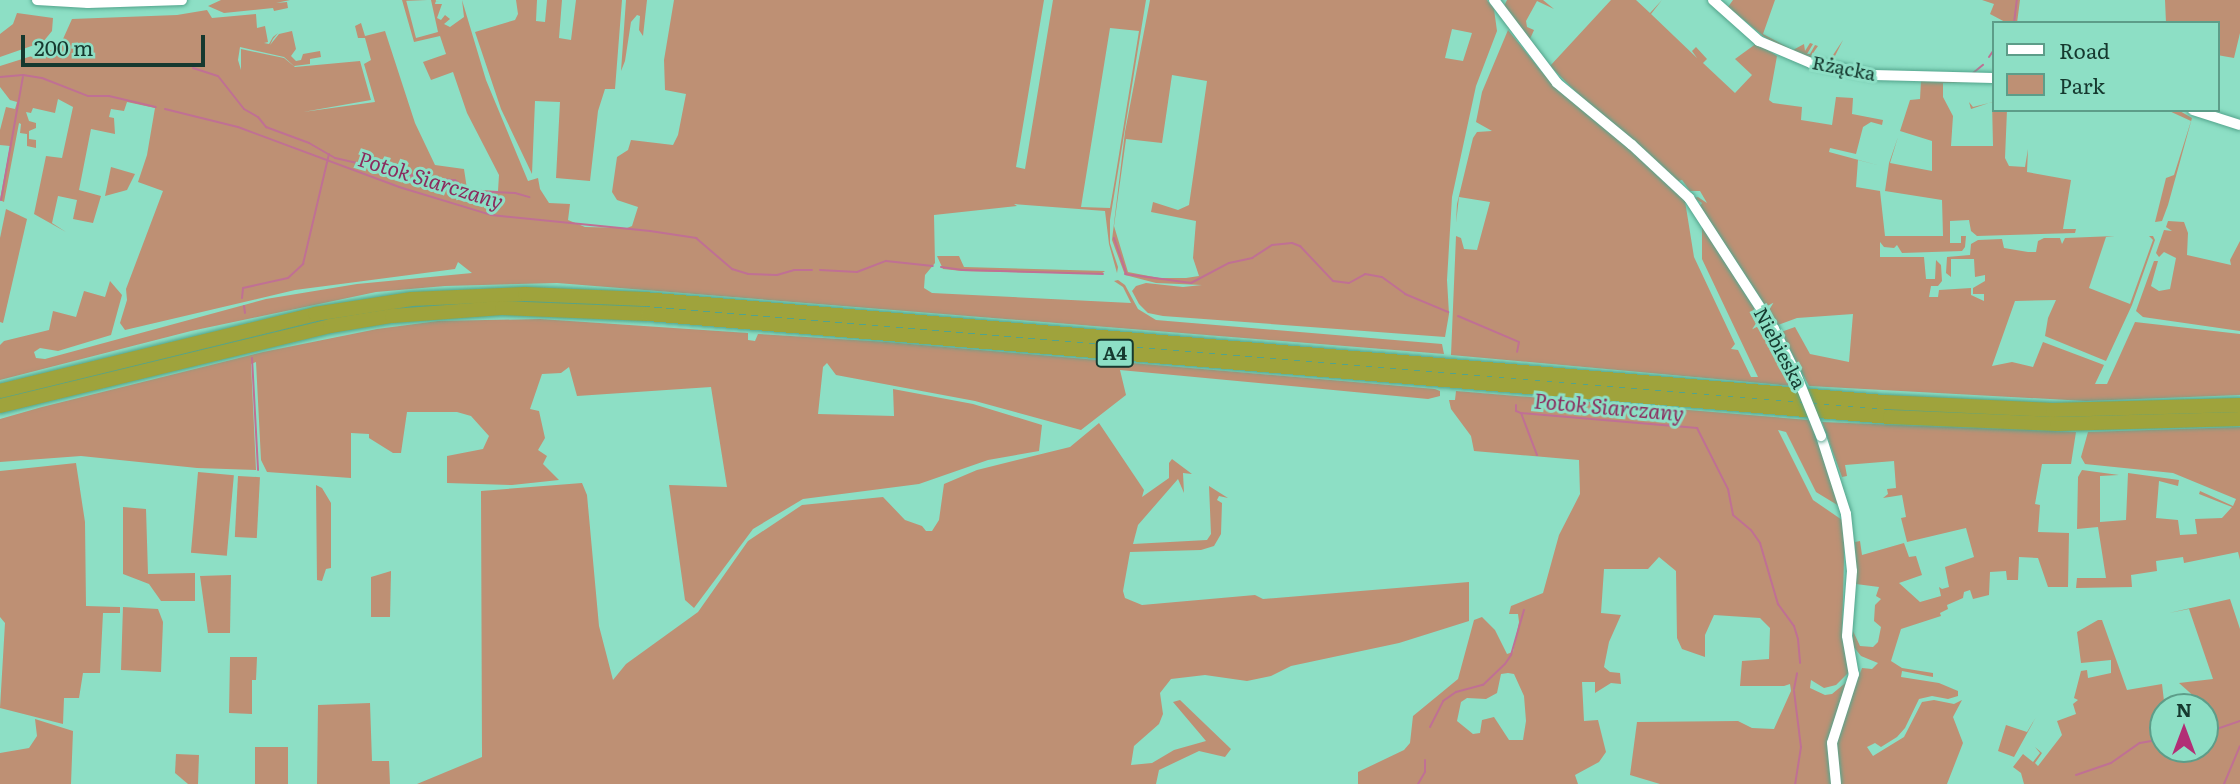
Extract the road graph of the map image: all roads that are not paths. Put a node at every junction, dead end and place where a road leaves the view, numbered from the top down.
1 (37, 0) edge
2 (182, 0) edge
3 (1494, 0) edge
4 (1713, 0) edge
5 (1992, 78) edge
6 (2198, 112) edge
7 (2240, 125) edge
8 (0, 391) edge
9 (2240, 405) edge
10 (0, 406) edge
11 (2240, 419) edge
12 (1836, 784) edge

1 - 2 street
3 - 12 street, Niebieska, bridge
4 - 5 street, Rżącka
6 - 7 street
8 - 9 highway, A4
10 - 11 highway, A4

